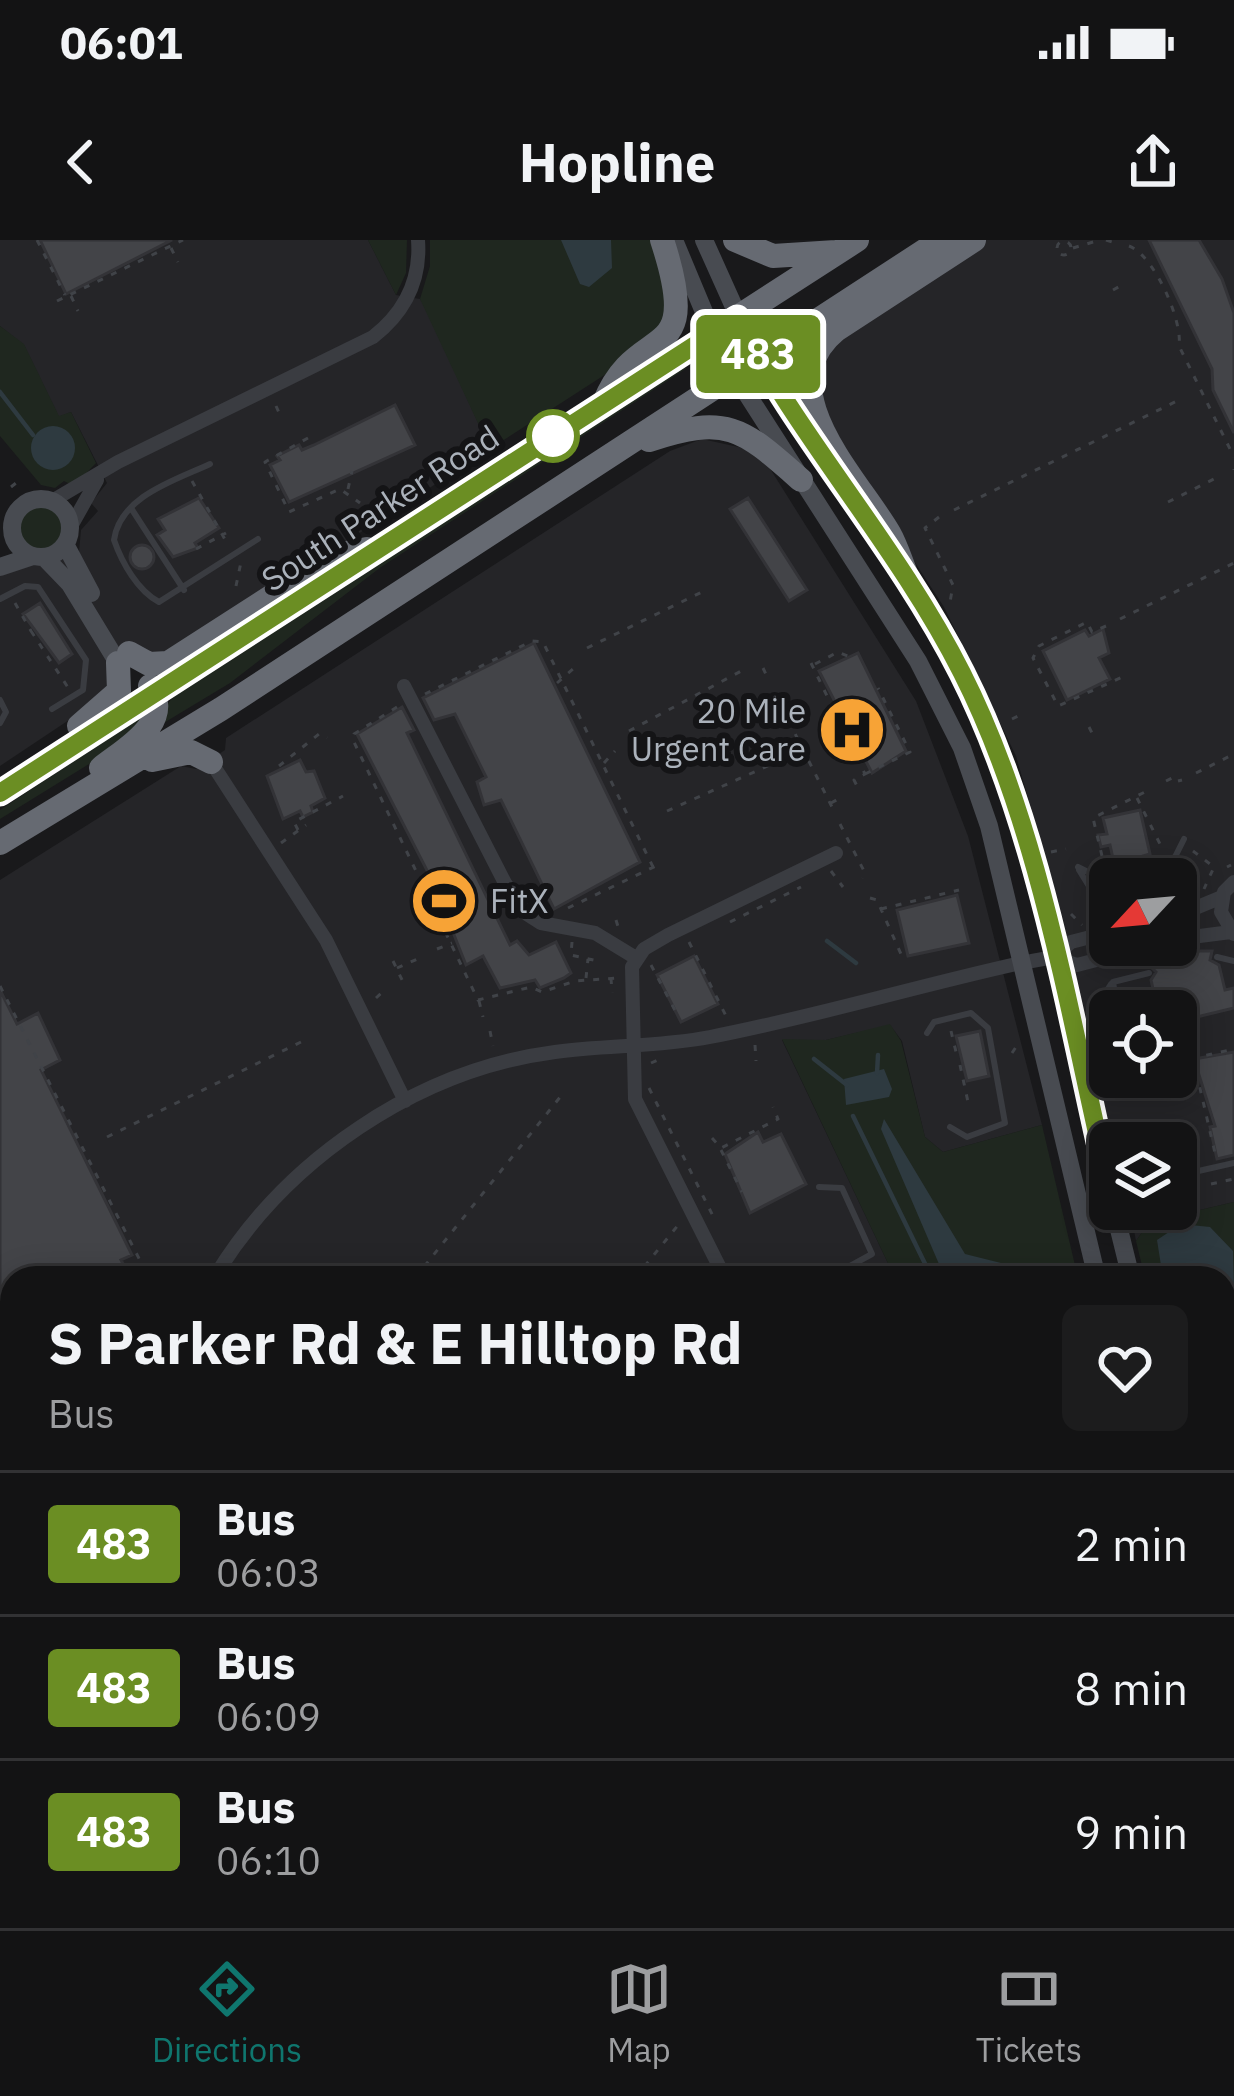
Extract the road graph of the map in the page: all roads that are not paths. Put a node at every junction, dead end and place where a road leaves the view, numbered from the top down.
1 (418, 240) edge
2 (662, 240) edge
3 (674, 240) edge
4 (704, 240) edge
5 (735, 240) edge
6 (941, 240) edge
7 (974, 240) edge
8 (848, 246) edge
9 (737, 318) junction
10 (712, 334) junction
11 (759, 357) junction
12 (734, 374) junction
13 (604, 403) junction
14 (613, 452) junction
15 (210, 464) dead end
16 (99, 476) junction
17 (801, 480) junction
18 (52, 501) junction
19 (131, 508) junction
20 (13, 519) junction
21 (68, 536) junction
22 (0, 537) edge
23 (259, 539) dead end
24 (381, 547) junction
25 (39, 556) junction
26 (0, 567) edge
27 (907, 576) junction
28 (184, 590) junction
29 (0, 599) edge
30 (123, 658) junction
31 (404, 686) dead end
32 (154, 693) junction
33 (0, 700) edge
34 (52, 709) dead end
35 (221, 709) junction
36 (0, 723) edge
37 (140, 759) junction
38 (211, 762) junction
39 (0, 791) edge
40 (23, 829) junction
41 (1181, 840) road end
42 (0, 843) edge
43 (836, 853) dead end
44 (1175, 857) joint
45 (1172, 858) edge
46 (1089, 872) edge
47 (1234, 882) edge
48 (1089, 886) edge
49 (1222, 897) junction
50 (1197, 907) edge
51 (1232, 933) edge
52 (1089, 937) edge
53 (1197, 937) edge
54 (1054, 957) junction
55 (1217, 957) dead end
56 (642, 960) junction
57 (1234, 961) edge
58 (1021, 962) junction
59 (1089, 962) edge
60 (1149, 973) dead end
61 (1113, 982) junction
62 (1106, 990) edge
63 (1114, 990) edge
64 (926, 1033) dead end
65 (632, 1045) junction
66 (406, 1101) junction
67 (1094, 1122) edge
68 (950, 1127) dead end
69 (1234, 1163) edge
70 (1197, 1171) edge
71 (819, 1187) dead end
72 (1119, 1230) edge
73 (224, 1266) edge
74 (718, 1266) edge
75 (850, 1266) edge
76 (1094, 1266) edge
77 (1128, 1266) edge

1 - 16 street
2 - 13 highway
3 - 10 main road
4 - 9 main road
5 - 8 highway
6 - 11 highway
7 - 27 highway
8 - 9 highway, South Parker Road
9 - 10 highway, South Parker Road
9 - 11 main road
10 - 12 main road
10 - 13 highway, South Parker Road
11 - 12 highway
11 - 27 main road
12 - 14 highway
12 - 17 main road
13 - 24 highway, South Parker Road
14 - 17 highway
14 - 35 highway
15 - 19 lane
16 - 18 street
16 - 21 street
17 - 58 main road
18 - 20 main road
18 - 21 main road
19 - 28 lane
19 - 28 lane
20 - 22 main road
20 - 25 main road
21 - 25 main road
21 - 30 main road
23 - 28 lane
24 - 30 highway
24 - 32 highway, South Parker Road
25 - 26 main road
25 - 30 main road
27 - 54 main road
29 - 34 lane
30 - 32 highway
30 - 39 highway
31 - 56 street
32 - 39 highway, South Parker Road
32 - 40 highway
33 - 36 lane
35 - 37 highway
35 - 38 highway
37 - 38 highway
37 - 40 highway
38 - 66 street
40 - 42 highway
41 - 44 lane
43 - 56 street
44 - 45 lane
46 - 48 lane
47 - 49 street
49 - 50 street
49 - 51 street
51 - 53 street
52 - 54 street
54 - 58 street
54 - 59 street
54 - 67 main road
55 - 57 lane
56 - 65 street
58 - 65 street
58 - 76 main road
60 - 61 lane
61 - 62 lane
61 - 63 lane
64 - 68 lane
65 - 66 street
65 - 74 street
66 - 73 street
69 - 70 lane
71 - 75 lane
72 - 77 main road

